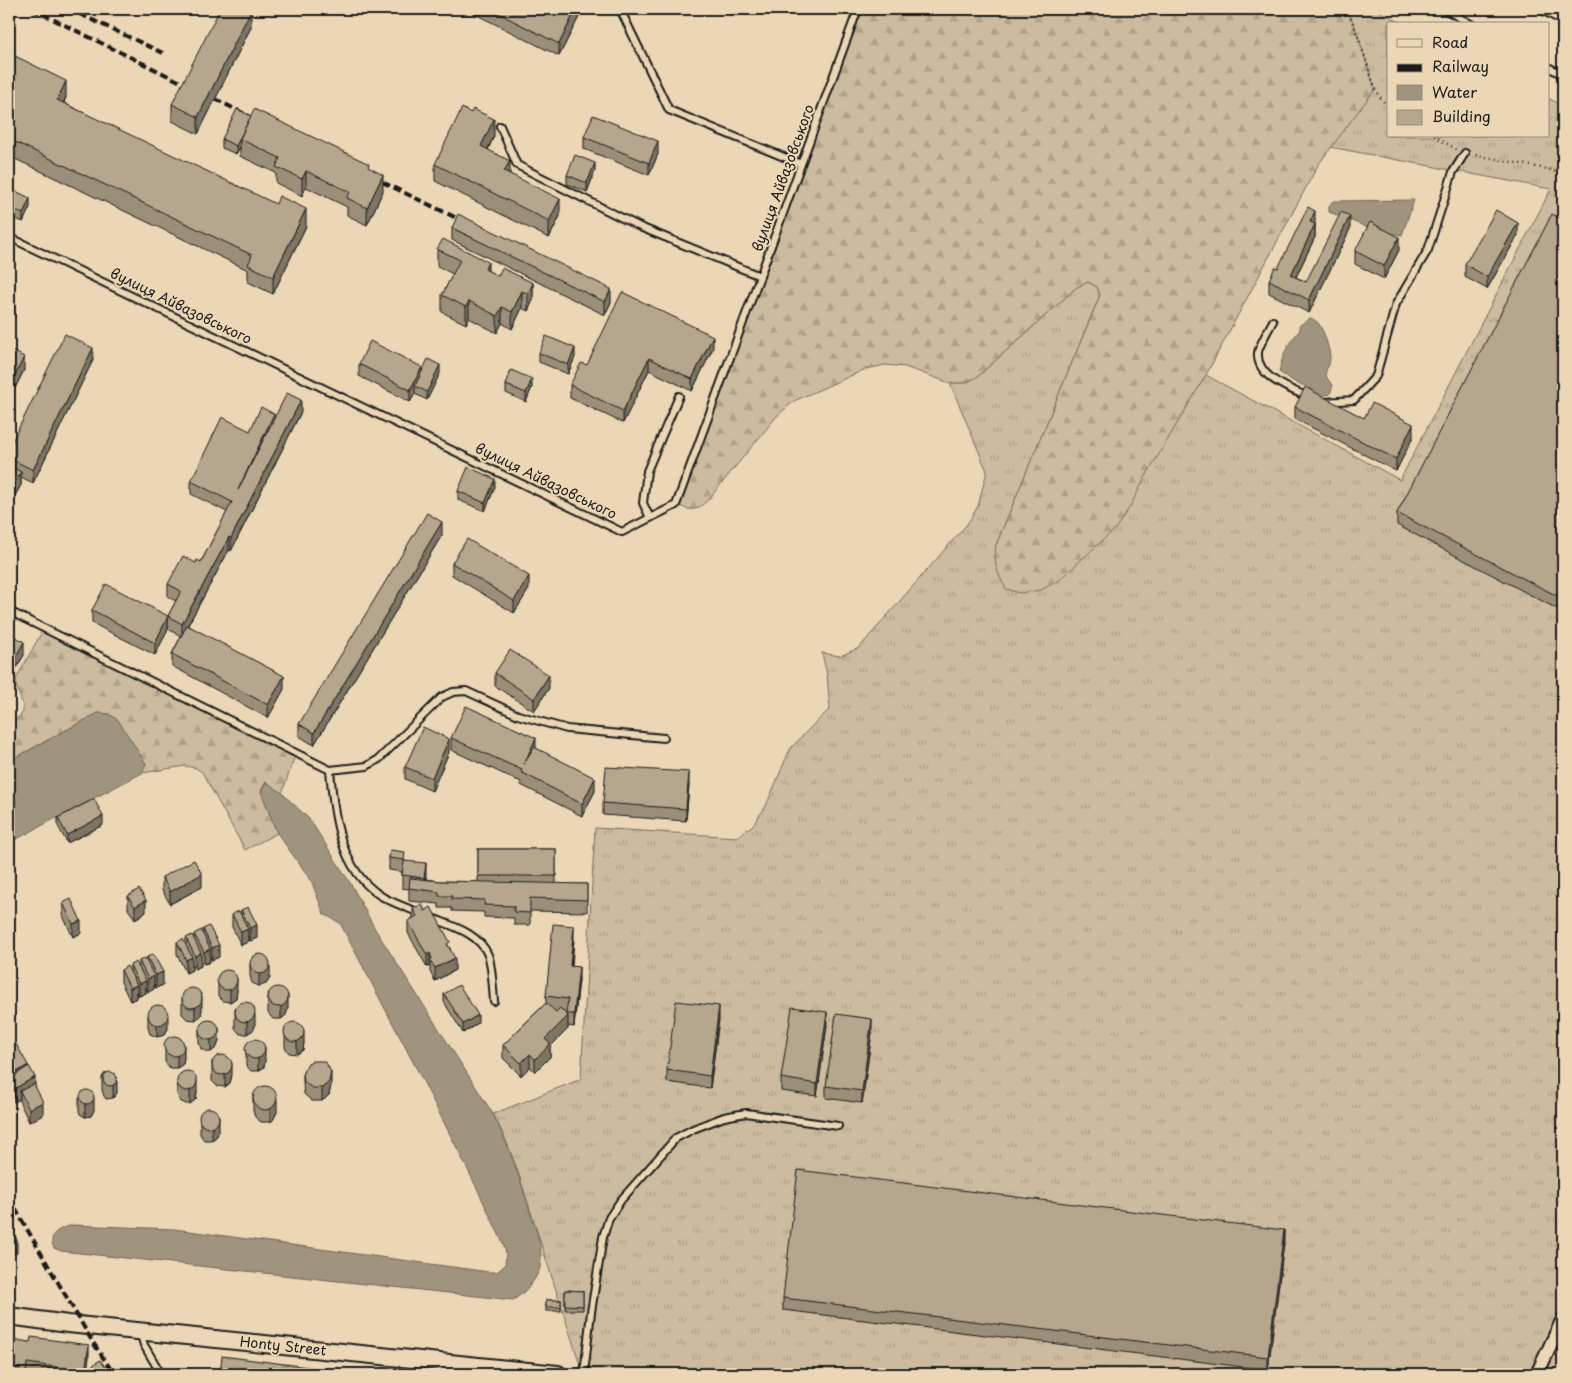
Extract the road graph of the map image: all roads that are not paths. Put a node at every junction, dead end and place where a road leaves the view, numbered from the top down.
1 (620, 9) edge
2 (858, 9) edge
3 (1444, 9) edge
4 (1540, 9) edge
5 (1563, 21) edge
6 (1467, 22) edge
7 (1550, 68) edge
8 (1563, 75) edge
9 (500, 126) dead end
10 (1465, 153) road end
11 (801, 164) junction
12 (9, 238) edge
13 (760, 276) junction
14 (1273, 320) dead end
15 (679, 396) dead end
16 (1312, 399) edge
17 (1319, 402) edge
18 (650, 518) junction
19 (9, 611) edge
20 (664, 738) dead end
21 (330, 770) junction
22 (494, 1001) dead end
23 (838, 1126) dead end
24 (9, 1316) edge
25 (1563, 1319) edge
26 (140, 1331) junction
27 (537, 1373) edge
28 (161, 1374) edge
29 (558, 1374) edge
30 (584, 1374) edge
31 (1537, 1374) edge

1 - 11 lane
2 - 11 lane, вулиця Айвазовського
3 - 6 lane
4 - 5 lane
7 - 8 lane
9 - 13 lane
10 - 17 lane
11 - 13 lane, вулиця Айвазовського
12 - 18 lane, вулиця Айвазовського
13 - 18 lane, вулиця Айвазовського
14 - 16 lane
15 - 18 lane
19 - 21 lane
20 - 21 lane
21 - 22 lane
23 - 30 lane
24 - 26 street, Honty Street
25 - 31 street
26 - 27 street, Honty Street
26 - 28 lane
27 - 29 street, Honty Street

